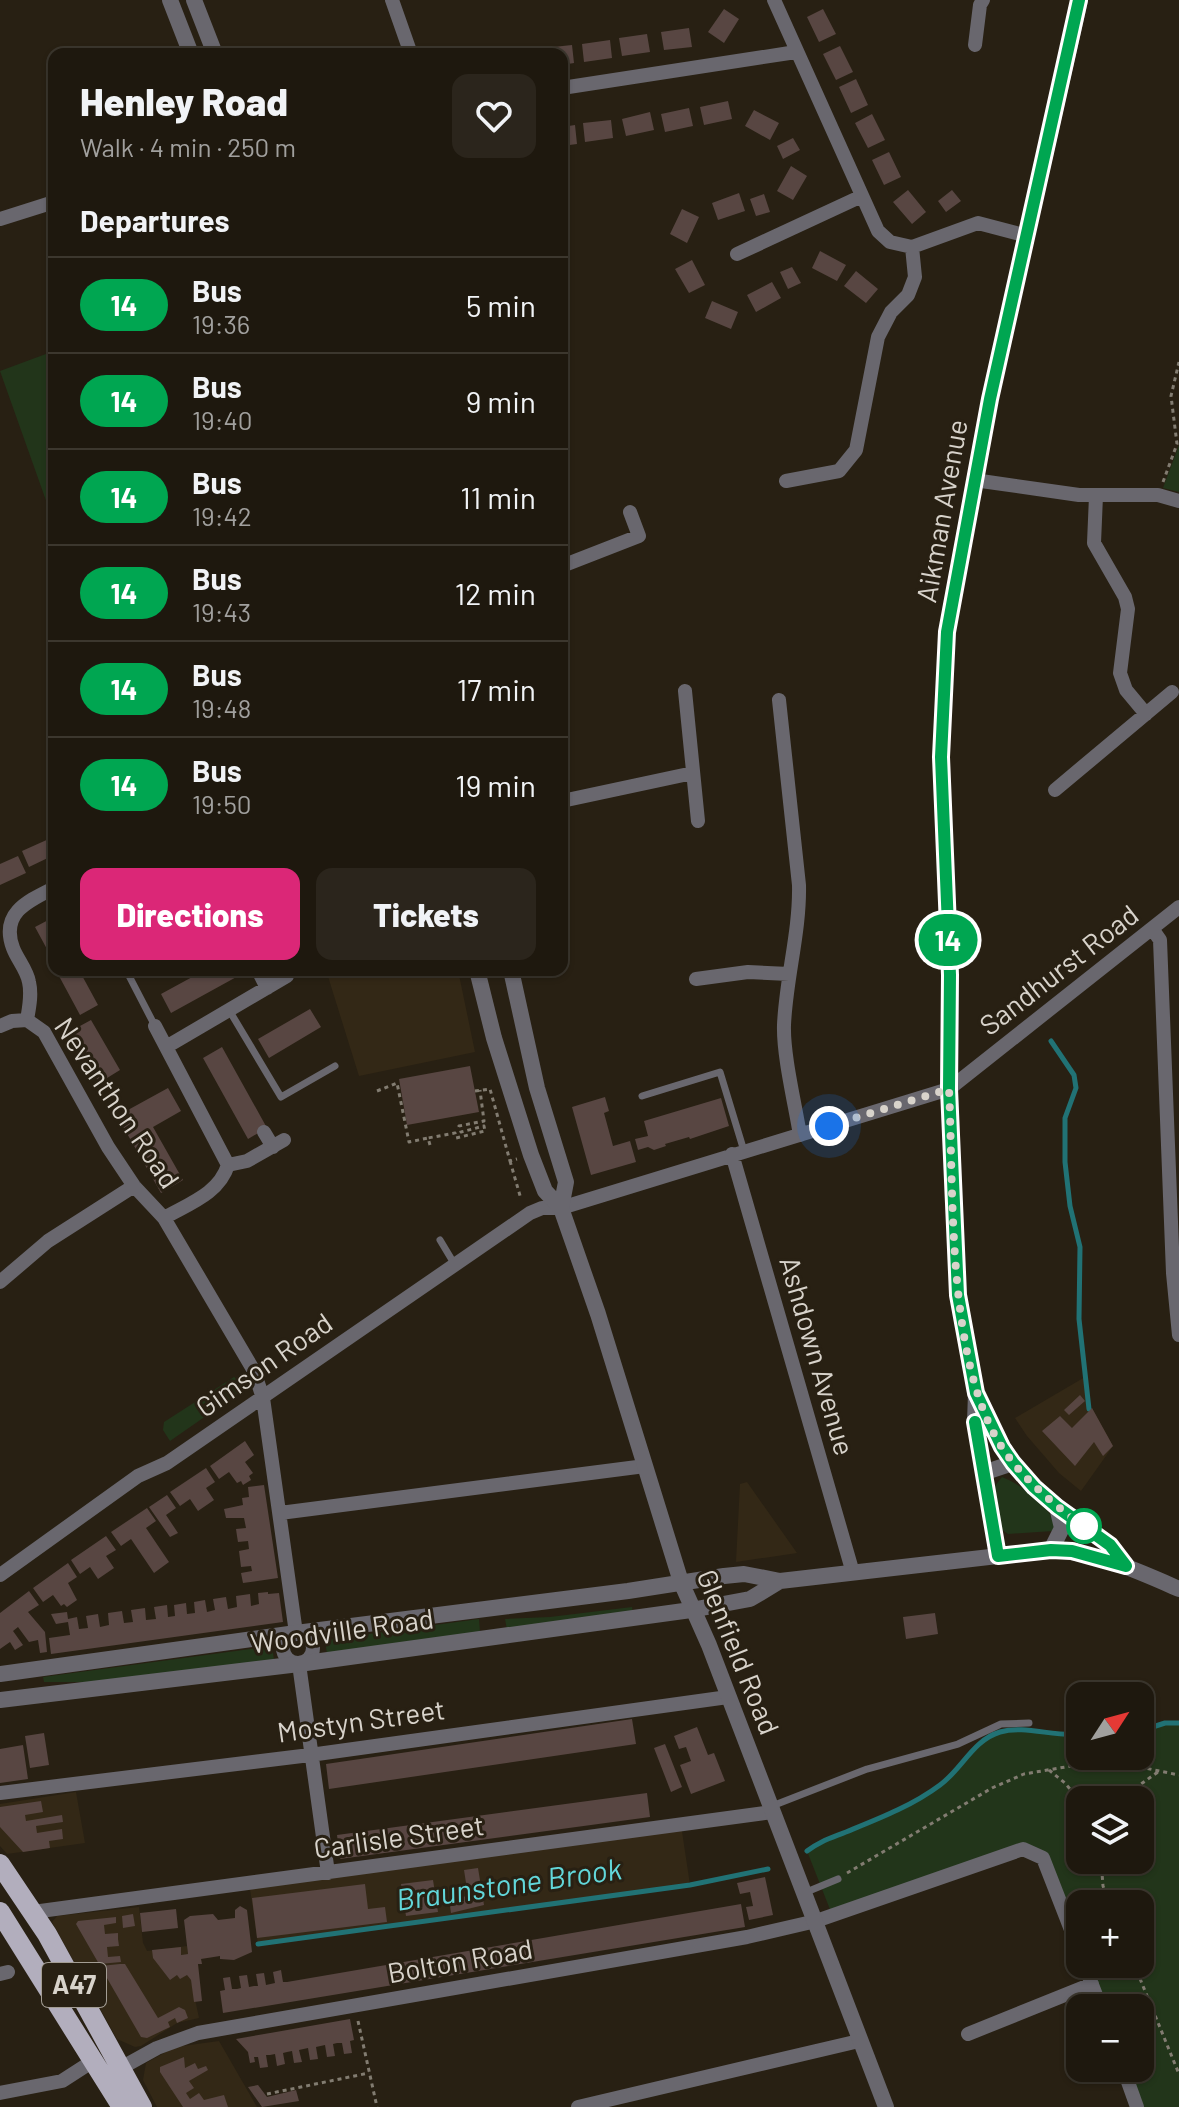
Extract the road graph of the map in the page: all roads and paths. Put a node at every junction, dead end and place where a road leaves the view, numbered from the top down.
1 (170, 0) edge
2 (194, 0) edge
3 (392, 0) edge
4 (774, 0) edge
5 (983, 0) edge
6 (1080, 0) edge
7 (975, 45) dead end
8 (189, 48) edge
9 (213, 48) edge
10 (409, 48) edge
11 (796, 52) junction
12 (568, 87) edge
13 (862, 196) junction
14 (48, 204) edge
15 (0, 219) edge
16 (1027, 236) junction
17 (912, 247) junction
18 (737, 254) dead end
19 (1179, 362) edge
20 (974, 480) junction
21 (786, 481) dead end
22 (1158, 495) junction
23 (1096, 496) junction
24 (1179, 501) edge
25 (630, 512) dead end
26 (568, 564) edge
27 (685, 691) dead end
28 (1172, 692) dead end
29 (779, 700) dead end
30 (1146, 714) junction
31 (693, 773) junction
32 (1055, 790) dead end
33 (568, 800) edge
34 (698, 821) dead end
35 (48, 891) edge
36 (1179, 907) edge
37 (1153, 930) junction
38 (789, 974) junction
39 (129, 976) edge
40 (261, 976) edge
41 (287, 976) dead end
42 (478, 976) edge
43 (512, 976) edge
44 (696, 979) dead end
45 (267, 988) junction
46 (229, 1010) junction
47 (27, 1020) junction
48 (0, 1026) edge
49 (155, 1026) joint
50 (166, 1047) junction
51 (335, 1066) dead end
52 (949, 1089) junction
53 (480, 1090) dead end
54 (377, 1091) dead end
55 (642, 1096) dead end
56 (459, 1126) junction
57 (264, 1132) dead end
58 (455, 1133) junction
59 (800, 1135) junction
60 (428, 1138) junction
61 (430, 1145) dead end
62 (738, 1152) junction
63 (510, 1161) dead end
64 (228, 1165) junction
65 (134, 1186) junction
66 (561, 1208) junction
67 (530, 1213) junction
68 (164, 1218) junction
69 (440, 1240) dead end
70 (455, 1265) junction
71 (0, 1282) edge
72 (1179, 1335) edge
73 (976, 1393) junction
74 (263, 1398) junction
75 (1013, 1463) junction
76 (645, 1466) junction
77 (983, 1473) junction
78 (1057, 1507) junction
79 (280, 1513) junction
80 (1051, 1550) junction
81 (998, 1556) junction
82 (1126, 1566) junction
83 (853, 1573) junction
84 (0, 1575) edge
85 (780, 1581) junction
86 (681, 1582) junction
87 (1179, 1589) edge
88 (490, 1608) junction
89 (691, 1610) junction
90 (296, 1633) junction
91 (492, 1637) junction
92 (299, 1664) junction
93 (0, 1674) edge
94 (728, 1697) junction
95 (0, 1700) edge
96 (1029, 1723) dead end
97 (310, 1755) junction
98 (1048, 1769) junction
99 (1159, 1771) junction
100 (1179, 1775) edge
101 (1068, 1786) edge
102 (1138, 1786) edge
103 (0, 1793) edge
104 (771, 1809) junction
105 (0, 1864) edge
106 (328, 1873) junction
107 (838, 1879) joint
108 (804, 1893) junction
109 (0, 1912) edge
110 (33, 1912) junction
111 (1066, 1917) edge
112 (816, 1921) junction
113 (1090, 1978) edge
114 (1140, 1978) edge
115 (1092, 1984) junction
116 (1096, 1994) edge
117 (354, 2006) junction
118 (968, 2034) dead end
119 (859, 2041) junction
120 (93, 2061) junction
121 (119, 2069) junction
122 (369, 2073) junction
123 (1179, 2074) edge
124 (1128, 2082) edge
125 (0, 2093) edge
126 (267, 2094) dead end
127 (122, 2107) edge
128 (142, 2107) edge
129 (377, 2107) edge
130 (578, 2107) edge
131 (886, 2107) edge
132 (1137, 2107) edge

1 - 8 street
2 - 9 street
3 - 10 street
4 - 11 street
5 - 7 street
6 - 16 street, Aikman Avenue
11 - 12 street
11 - 13 street
13 - 17 street
13 - 18 street
14 - 15 street
16 - 17 street
16 - 20 street, Aikman Avenue
17 - 21 street
19 - 22 path
20 - 23 street
20 - 52 street, Aikman Avenue
22 - 23 street
22 - 24 street
23 - 30 street
25 - 26 street
27 - 31 street
28 - 30 street
29 - 38 street
30 - 32 street
31 - 33 street
31 - 34 street
35 - 47 street, Nevanthon Road
36 - 37 street, Sandhurst Road
37 - 52 street, Sandhurst Road
37 - 72 street
38 - 44 street
38 - 59 street
39 - 49 lane
40 - 45 street
41 - 45 street
42 - 66 street, Glenfield Road
43 - 66 street, Glenfield Road
45 - 46 street
46 - 50 street
46 - 51 lane
47 - 48 street
47 - 65 street, Nevanthon Road
49 - 50 street
50 - 64 street
52 - 59 street, Sandhurst Road
52 - 73 street, Aikman Avenue
53 - 56 path
54 - 60 path
55 - 62 lane
56 - 58 path
56 - 58 path
57 - 64 street
58 - 60 path
59 - 62 street, Sandhurst Road
60 - 61 path
62 - 66 street, Sandhurst Road
62 - 83 street, Ashdown Avenue
63 - 67 path
64 - 68 street
65 - 68 street, Nevanthon Road
65 - 71 street
66 - 67 street, Gimson Road
66 - 76 street, Glenfield Road
67 - 70 street, Gimson Road
68 - 74 street, Nevanthon Road
69 - 70 lane
70 - 74 street, Gimson Road
73 - 75 street
73 - 77 street
74 - 79 street, Nevanthon Road
74 - 84 street, Gimson Road
75 - 77 street
75 - 78 street
76 - 79 street
76 - 86 street, Glenfield Road
77 - 81 street
78 - 80 street
78 - 82 street
79 - 90 street, Nevanthon Road
80 - 81 street
80 - 82 street
81 - 83 street
82 - 87 street
83 - 85 street
85 - 86 street, Woodville Road
85 - 89 street, Woodville Road
86 - 88 street, Woodville Road
86 - 89 street, Glenfield Road
88 - 90 street, Woodville Road
88 - 91 street
89 - 91 street, Woodville Road
89 - 94 street, Glenfield Road
90 - 92 street
90 - 92 street
90 - 93 street, Woodville Road
91 - 92 street, Woodville Road
92 - 95 street, Woodville Road
92 - 97 street
94 - 97 street, Mostyn Street
94 - 104 street, Glenfield Road
96 - 104 lane
97 - 103 street, Mostyn Street
97 - 106 street
98 - 99 path
98 - 101 path
98 - 107 path
99 - 100 path
99 - 102 path
104 - 106 street, Carlisle Street
104 - 108 street, Glenfield Road
105 - 110 main road, A47
106 - 110 street, Carlisle Street
107 - 108 lane
108 - 112 street, Glenfield Road
109 - 120 main road, A47
110 - 121 main road, A47
111 - 112 street, Bolton Road
112 - 117 street, Bolton Road
112 - 119 street, Glenfield Road
113 - 115 street
114 - 123 path
115 - 116 street
115 - 118 street
117 - 121 street, Bolton Road
117 - 122 path
119 - 130 street
119 - 131 street, Glenfield Road
120 - 125 street
120 - 127 main road, A47
121 - 128 main road, A47
122 - 126 path
122 - 129 path
124 - 132 street

